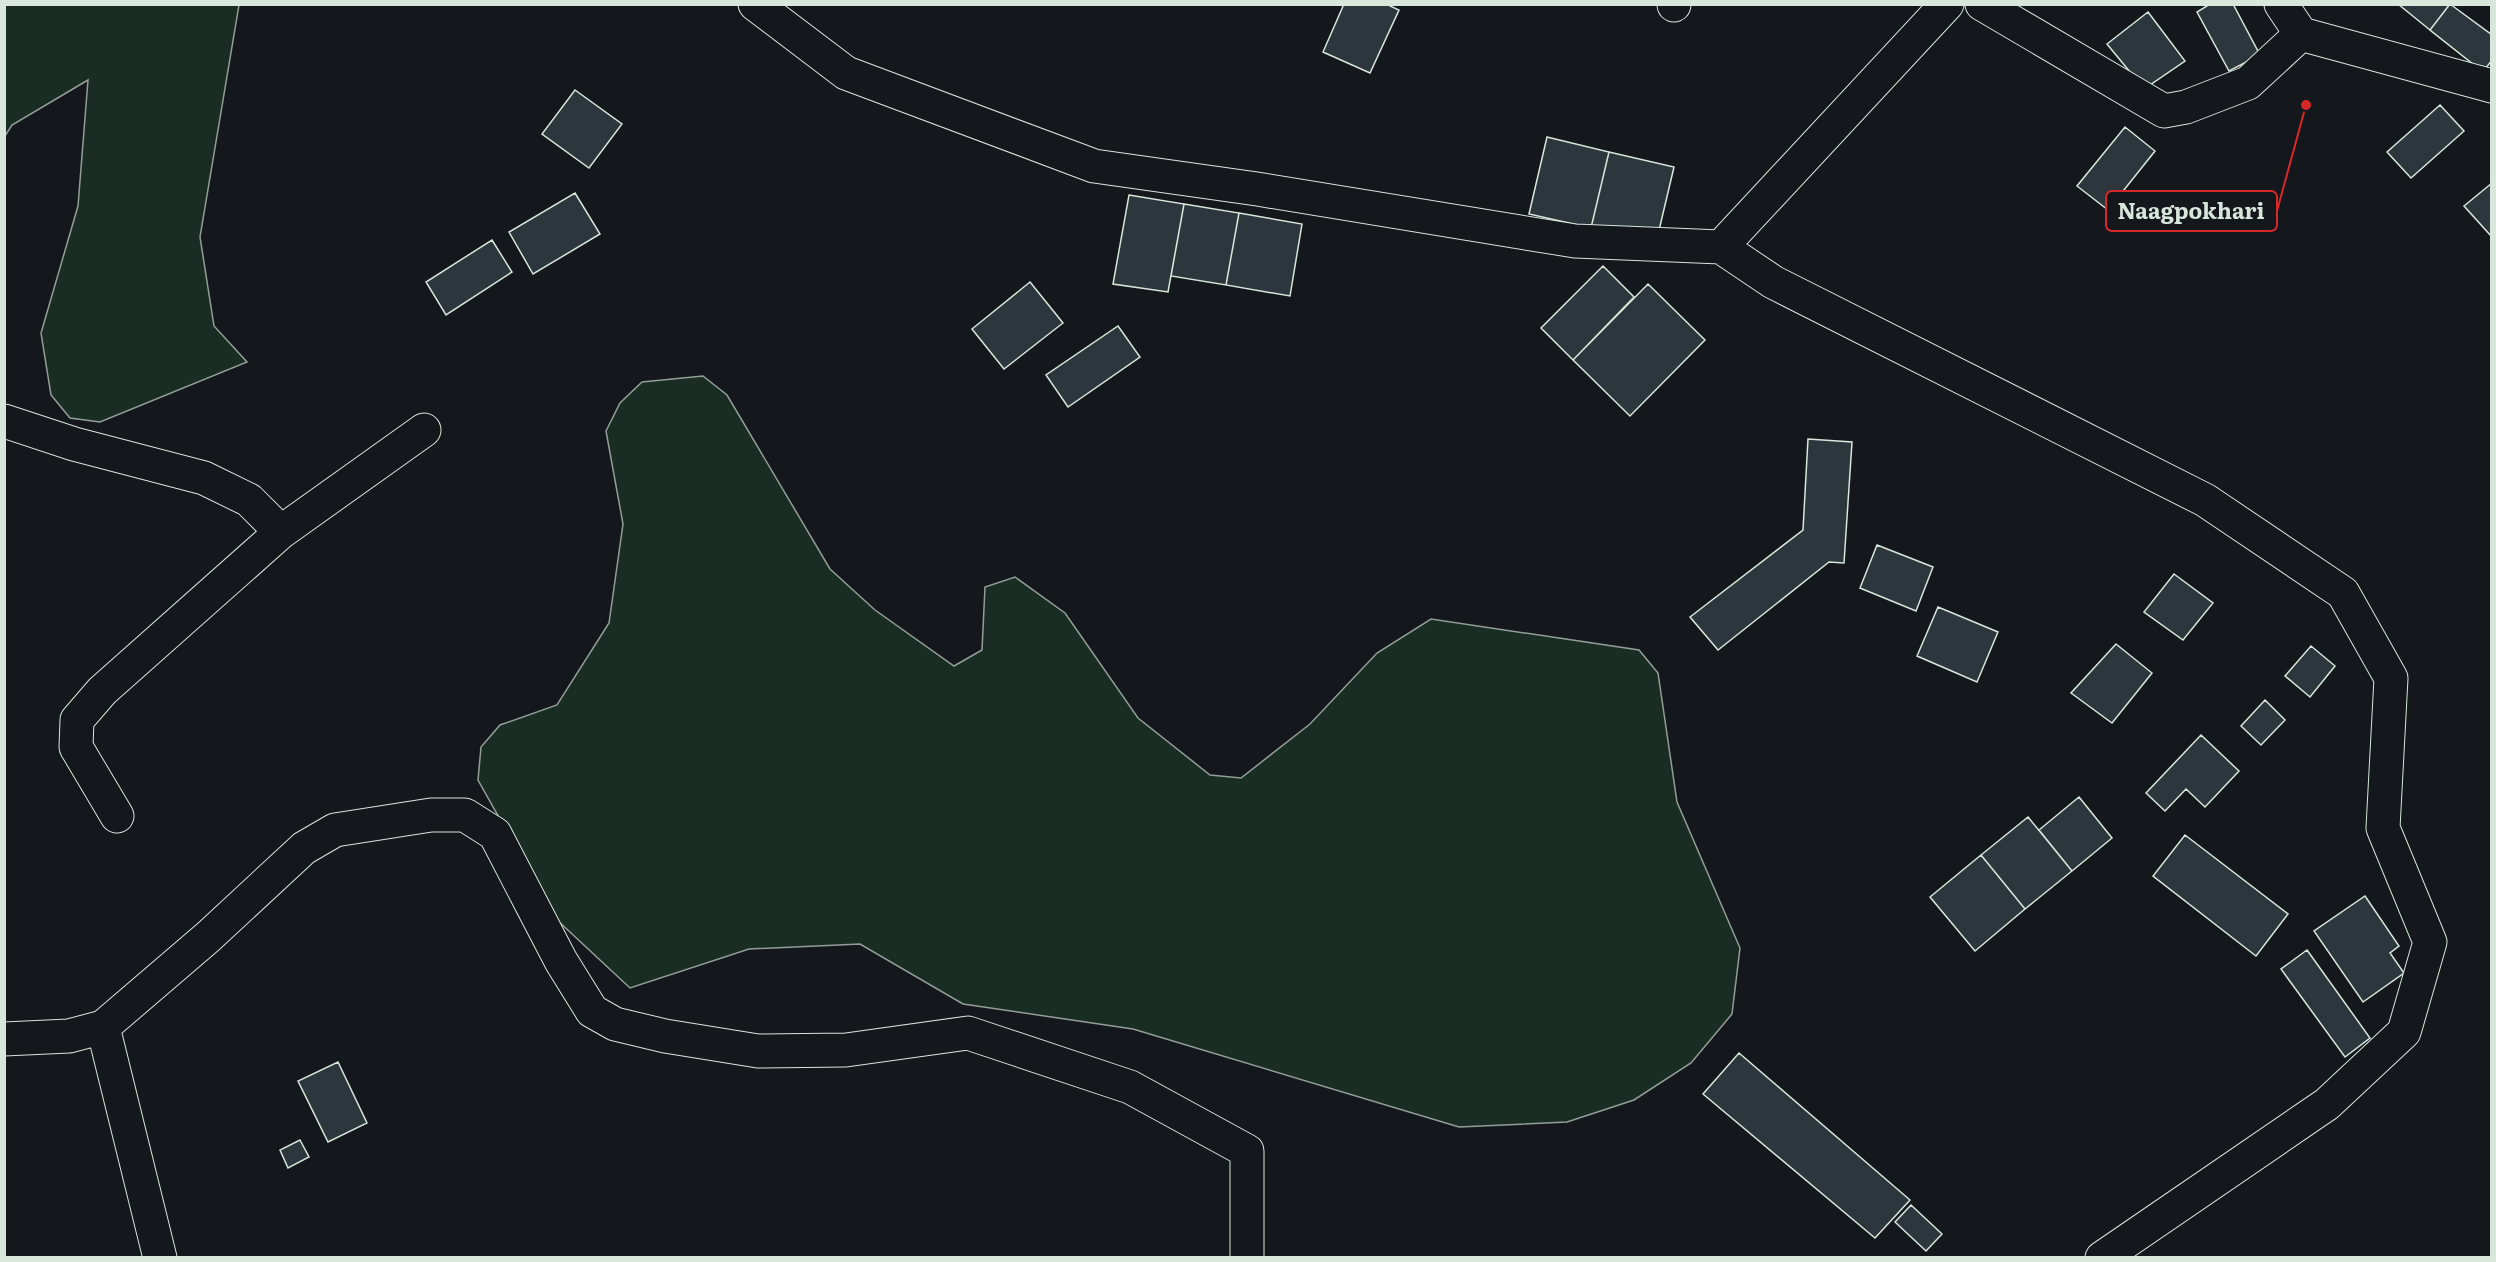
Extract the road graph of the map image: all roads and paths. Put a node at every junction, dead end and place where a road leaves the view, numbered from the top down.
1 (755, 4) edge
2 (1947, 4) edge
3 (1982, 4) edge
4 (2281, 4) edge
5 (2301, 34) junction
6 (2492, 86) edge
7 (1721, 247) junction
8 (4, 421) edge
9 (424, 430) dead end
10 (281, 532) junction
11 (117, 816) dead end
12 (103, 1027) junction
13 (4, 1039) edge
14 (160, 1257) edge
15 (1247, 1257) edge
16 (2102, 1257) edge

1 - 7 street
2 - 7 street
3 - 5 street
4 - 5 street
5 - 6 street
7 - 16 street
8 - 10 street
9 - 10 street
10 - 11 street
12 - 13 street
12 - 14 street
12 - 15 street

